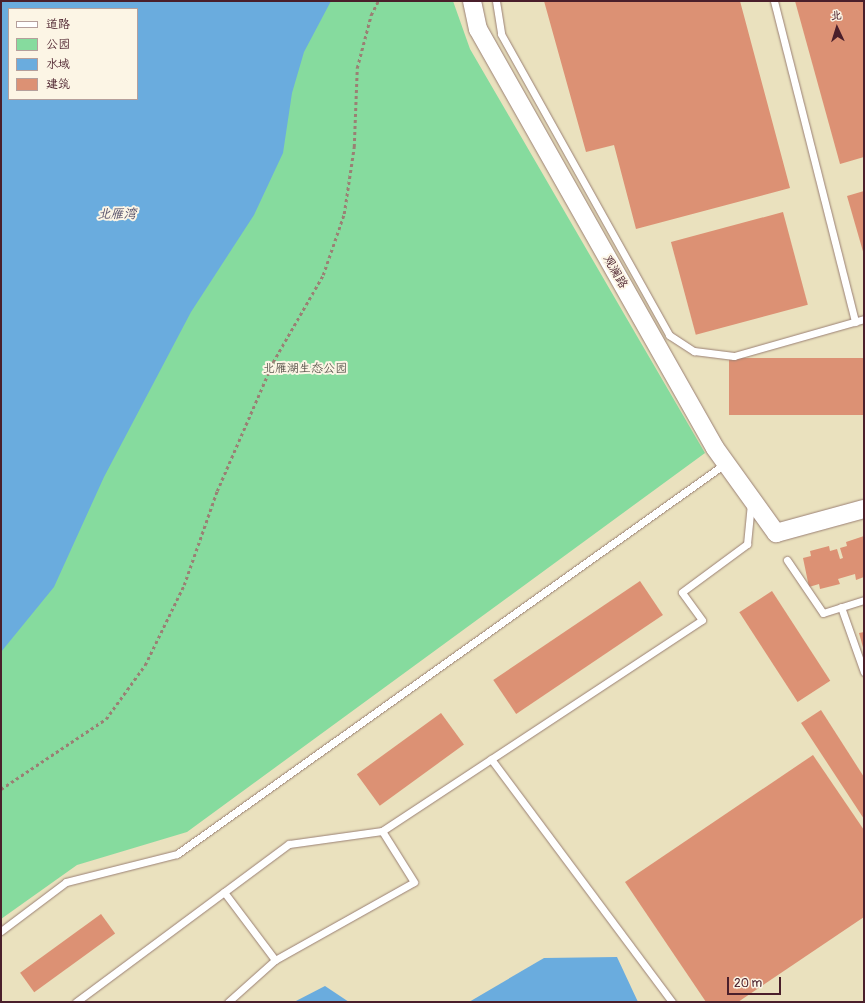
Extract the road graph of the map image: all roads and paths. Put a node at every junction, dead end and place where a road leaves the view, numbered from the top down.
1 (378, 1) edge
2 (472, 1) edge
3 (496, 1) edge
4 (774, 1) edge
5 (864, 319) edge
6 (855, 322) junction
7 (726, 463) junction
8 (752, 499) junction
9 (864, 509) edge
10 (787, 560) dead end
11 (864, 600) edge
12 (841, 607) junction
13 (864, 672) edge
14 (491, 759) junction
15 (1, 790) edge
16 (382, 831) junction
17 (224, 892) junction
18 (1, 930) edge
19 (276, 960) junction
20 (76, 1002) edge
21 (228, 1002) edge
22 (672, 1002) edge

1 - 15 path
2 - 7 street, 观澜路
3 - 6 lane
4 - 6 lane
5 - 6 lane
7 - 8 street, 观澜路
7 - 18 lane
8 - 9 street, 观澜路
8 - 14 lane
10 - 12 lane
11 - 12 lane
12 - 13 lane
14 - 16 lane
14 - 22 lane
16 - 17 lane
16 - 19 lane
17 - 19 lane
17 - 20 lane
19 - 21 lane

